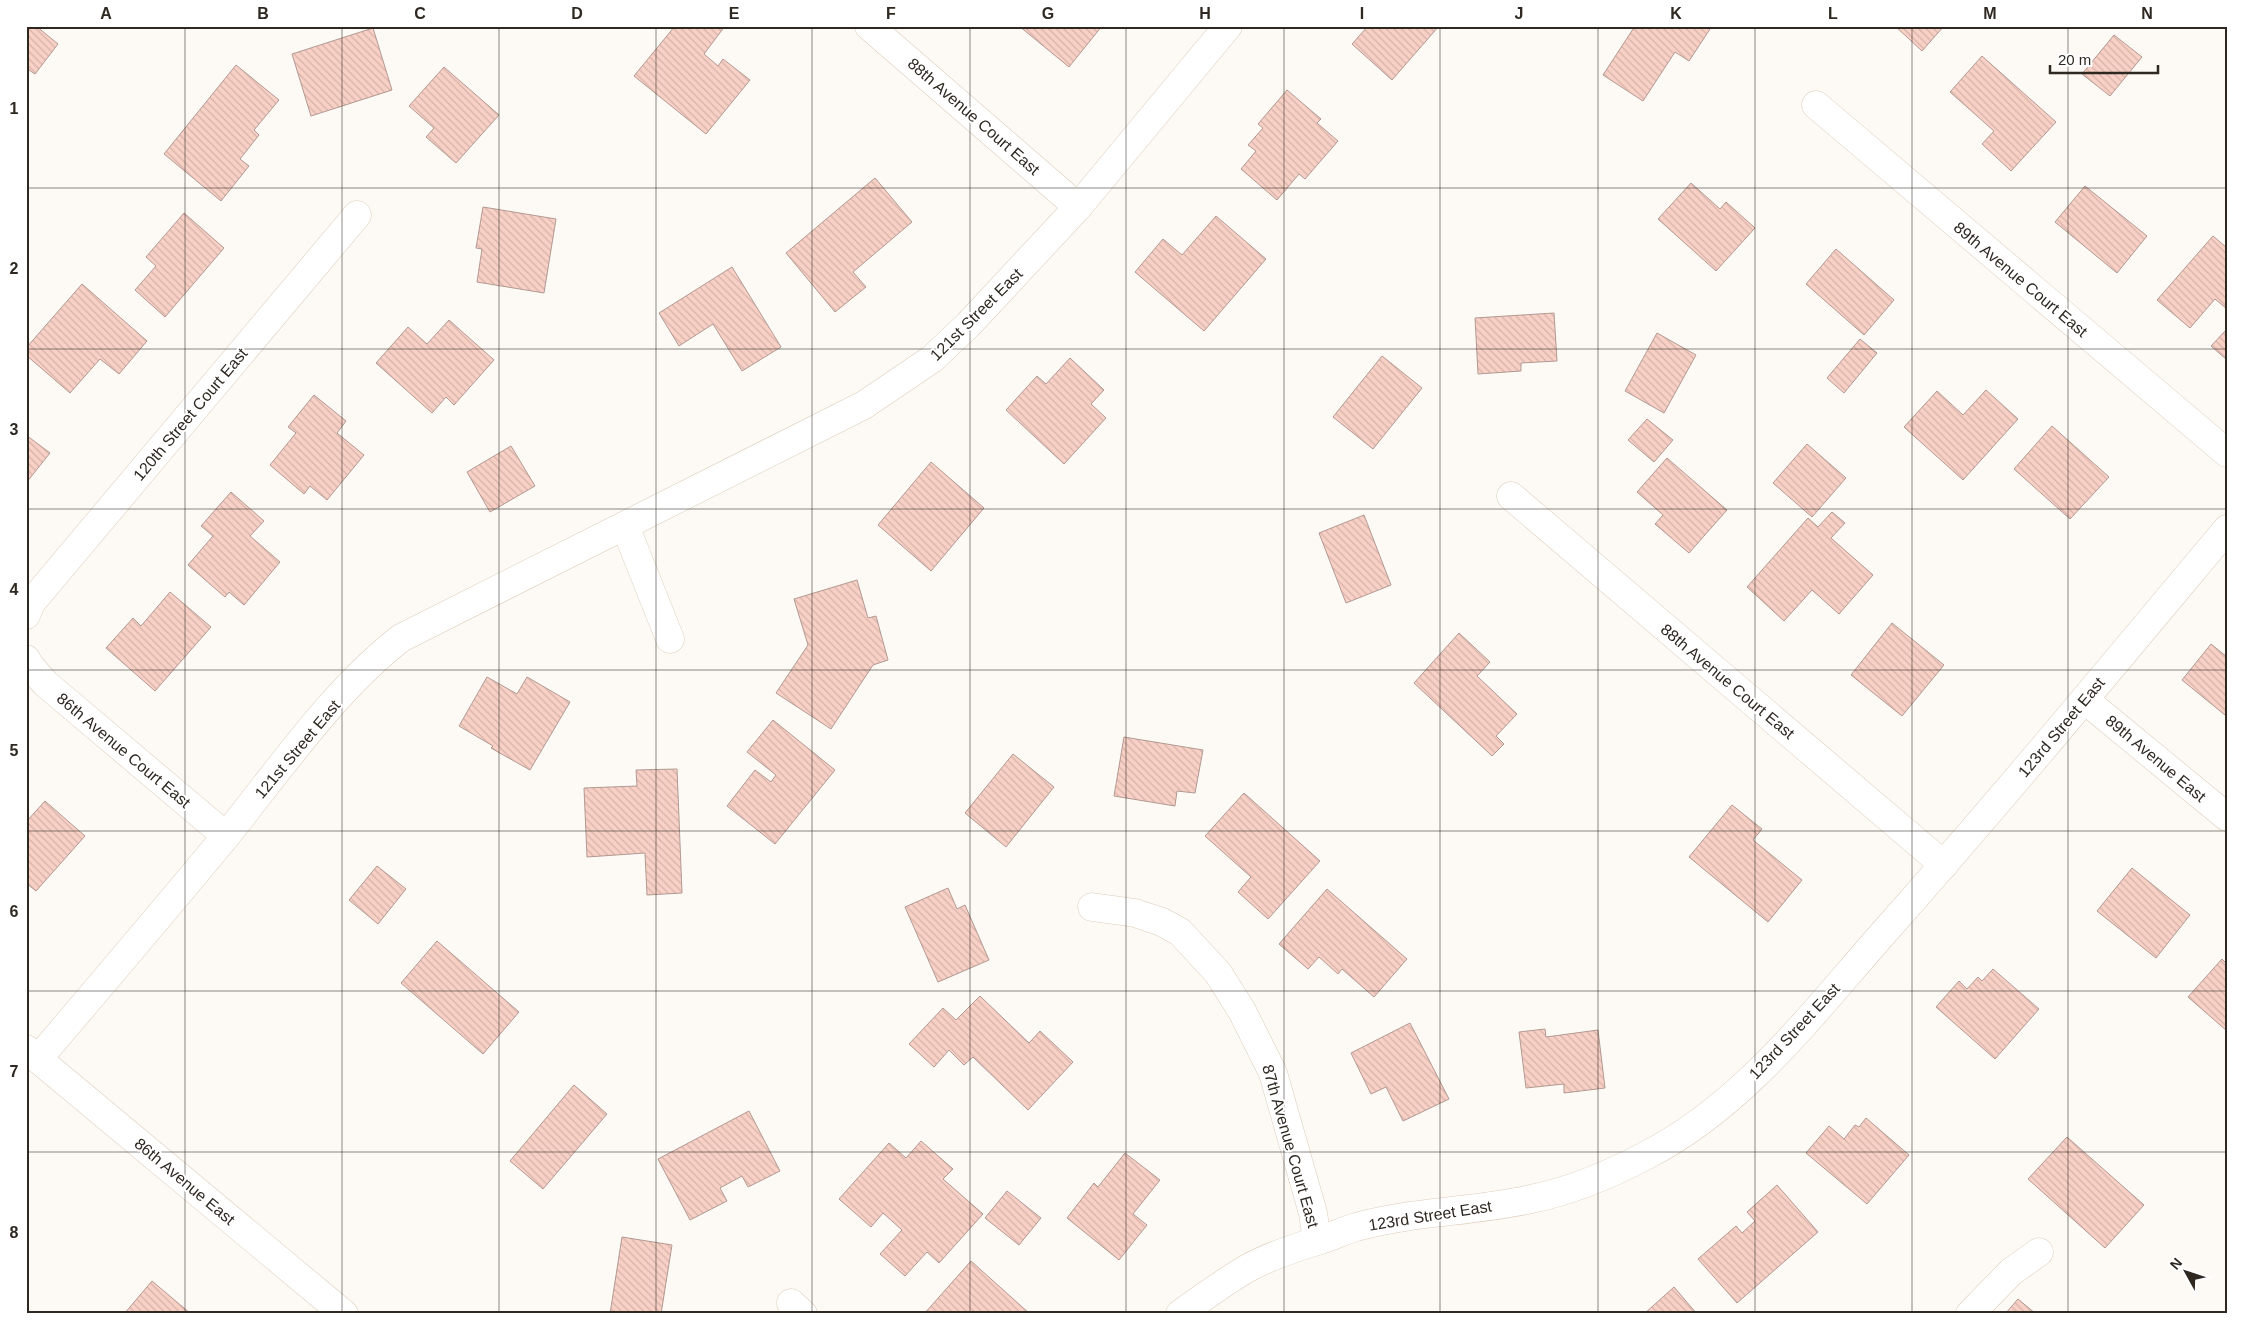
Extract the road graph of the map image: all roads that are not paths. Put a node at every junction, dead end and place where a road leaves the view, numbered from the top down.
1 (869, 26) edge
2 (1228, 26) edge
3 (1816, 105) dead end
4 (1078, 207) junction
5 (357, 215) dead end
6 (2227, 453) edge
7 (1511, 496) dead end
8 (625, 526) junction
9 (2227, 529) edge
10 (26, 616) edge
11 (670, 639) dead end
12 (26, 659) edge
13 (2085, 700) junction
14 (2227, 817) edge
15 (226, 836) junction
16 (1944, 865) junction
17 (1092, 907) dead end
18 (32, 1054) edge
19 (1318, 1241) junction
20 (2039, 1252) dead end
21 (344, 1314) edge
22 (1180, 1314) edge
23 (1970, 1314) edge

1 - 4 street, 88th Avenue Court East
2 - 4 street, 121st Street East
3 - 6 street, 89th Avenue Court East
4 - 8 street, 121st Street East
5 - 10 street, 120th Street Court East
7 - 16 street, 88th Avenue Court East
8 - 11 street
8 - 15 street, 121st Street East
9 - 13 street, 123rd Street East
12 - 15 street, 86th Avenue Court East
13 - 14 street, 89th Avenue East
13 - 16 street, 123rd Street East
15 - 18 street, 121st Street East
16 - 19 street, 123rd Street East
17 - 19 street, 87th Avenue Court East
18 - 21 street, 86th Avenue East
19 - 22 street, 123rd Street East
20 - 23 street

